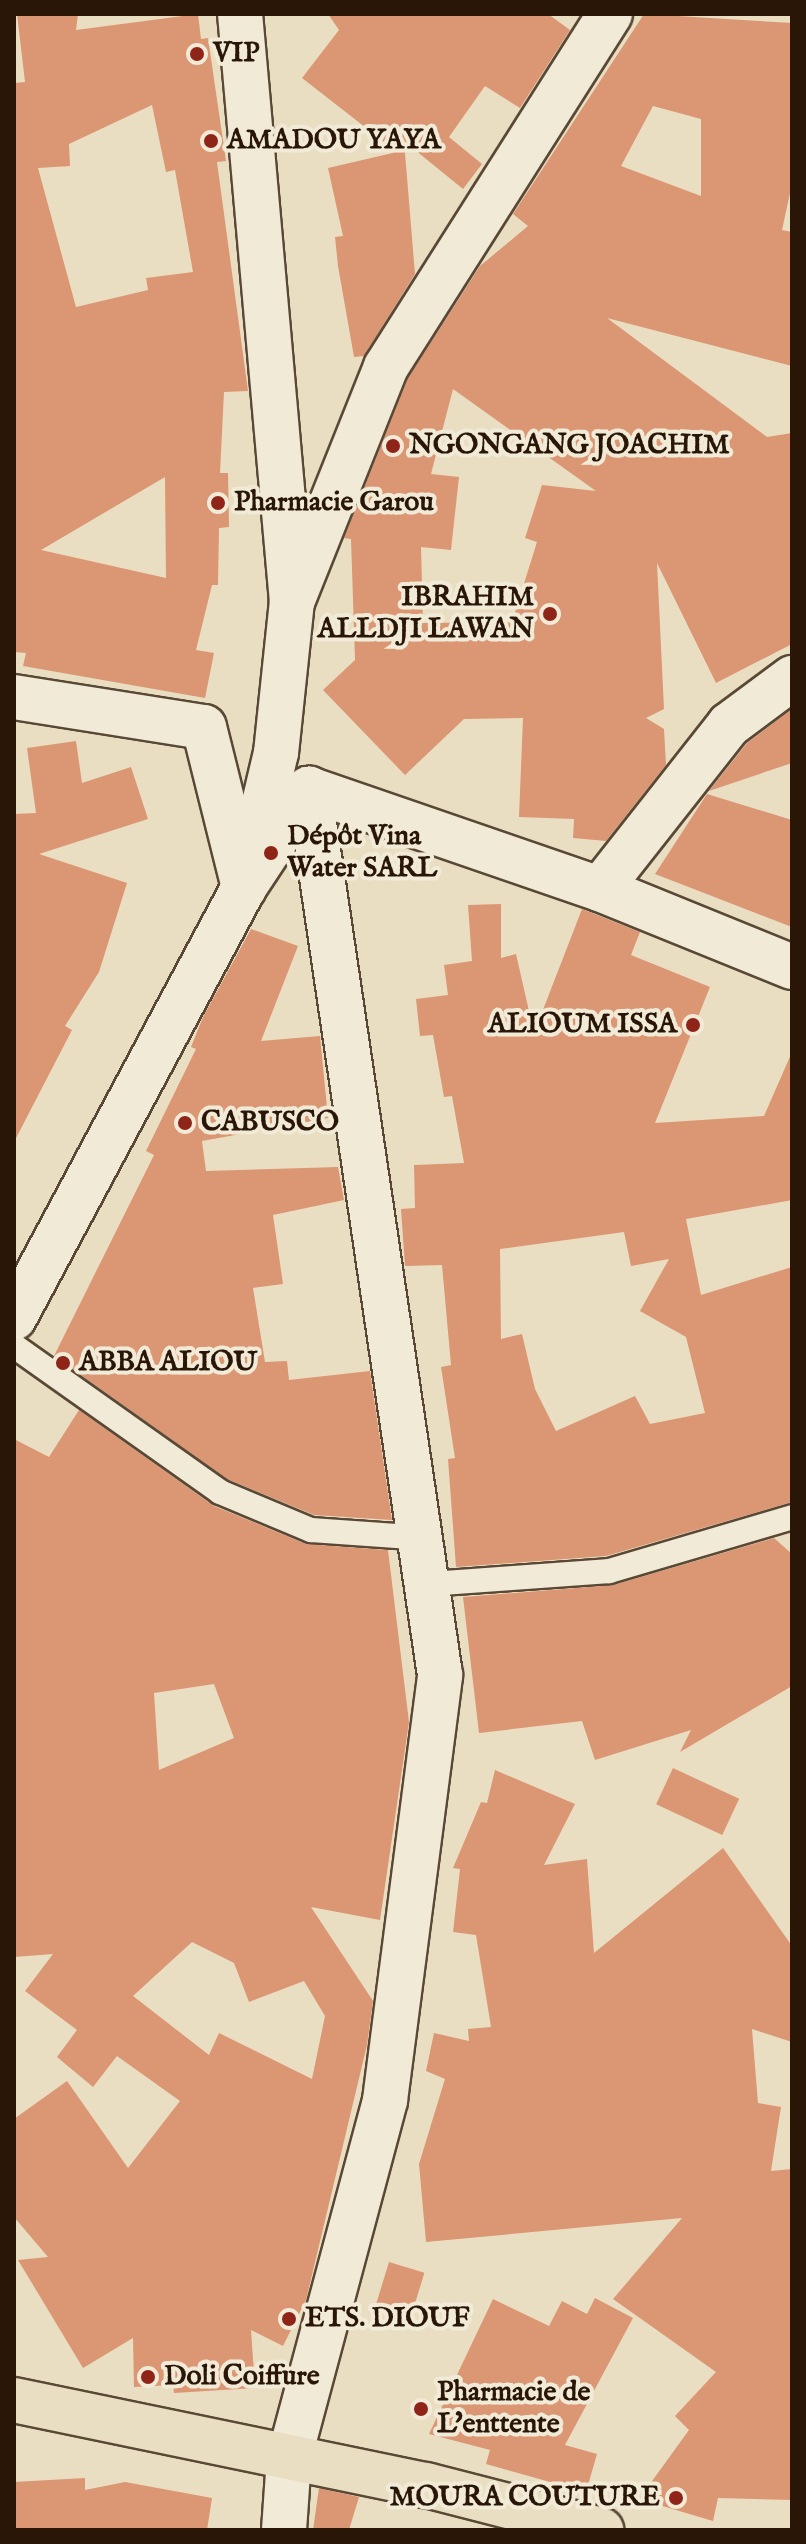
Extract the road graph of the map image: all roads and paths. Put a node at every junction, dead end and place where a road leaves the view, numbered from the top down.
1 (240, 14) edge
2 (610, 14) edge
3 (292, 602) junction
4 (792, 678) edge
5 (14, 697) edge
6 (309, 789) junction
7 (244, 888) junction
8 (600, 889) junction
9 (792, 967) edge
10 (14, 1318) edge
11 (14, 1346) edge
12 (792, 1517) edge
13 (425, 1538) junction
14 (429, 1584) junction
15 (14, 2400) edge
16 (289, 2459) junction
17 (284, 2530) edge
18 (601, 2530) edge

1 - 3 street
2 - 3 street
3 - 7 street
4 - 8 street
5 - 7 street
6 - 7 street
6 - 8 street
6 - 13 street
7 - 10 street
8 - 9 street
11 - 13 lane
12 - 14 lane
13 - 14 street
14 - 16 street
15 - 16 main road
16 - 17 street
16 - 18 main road

